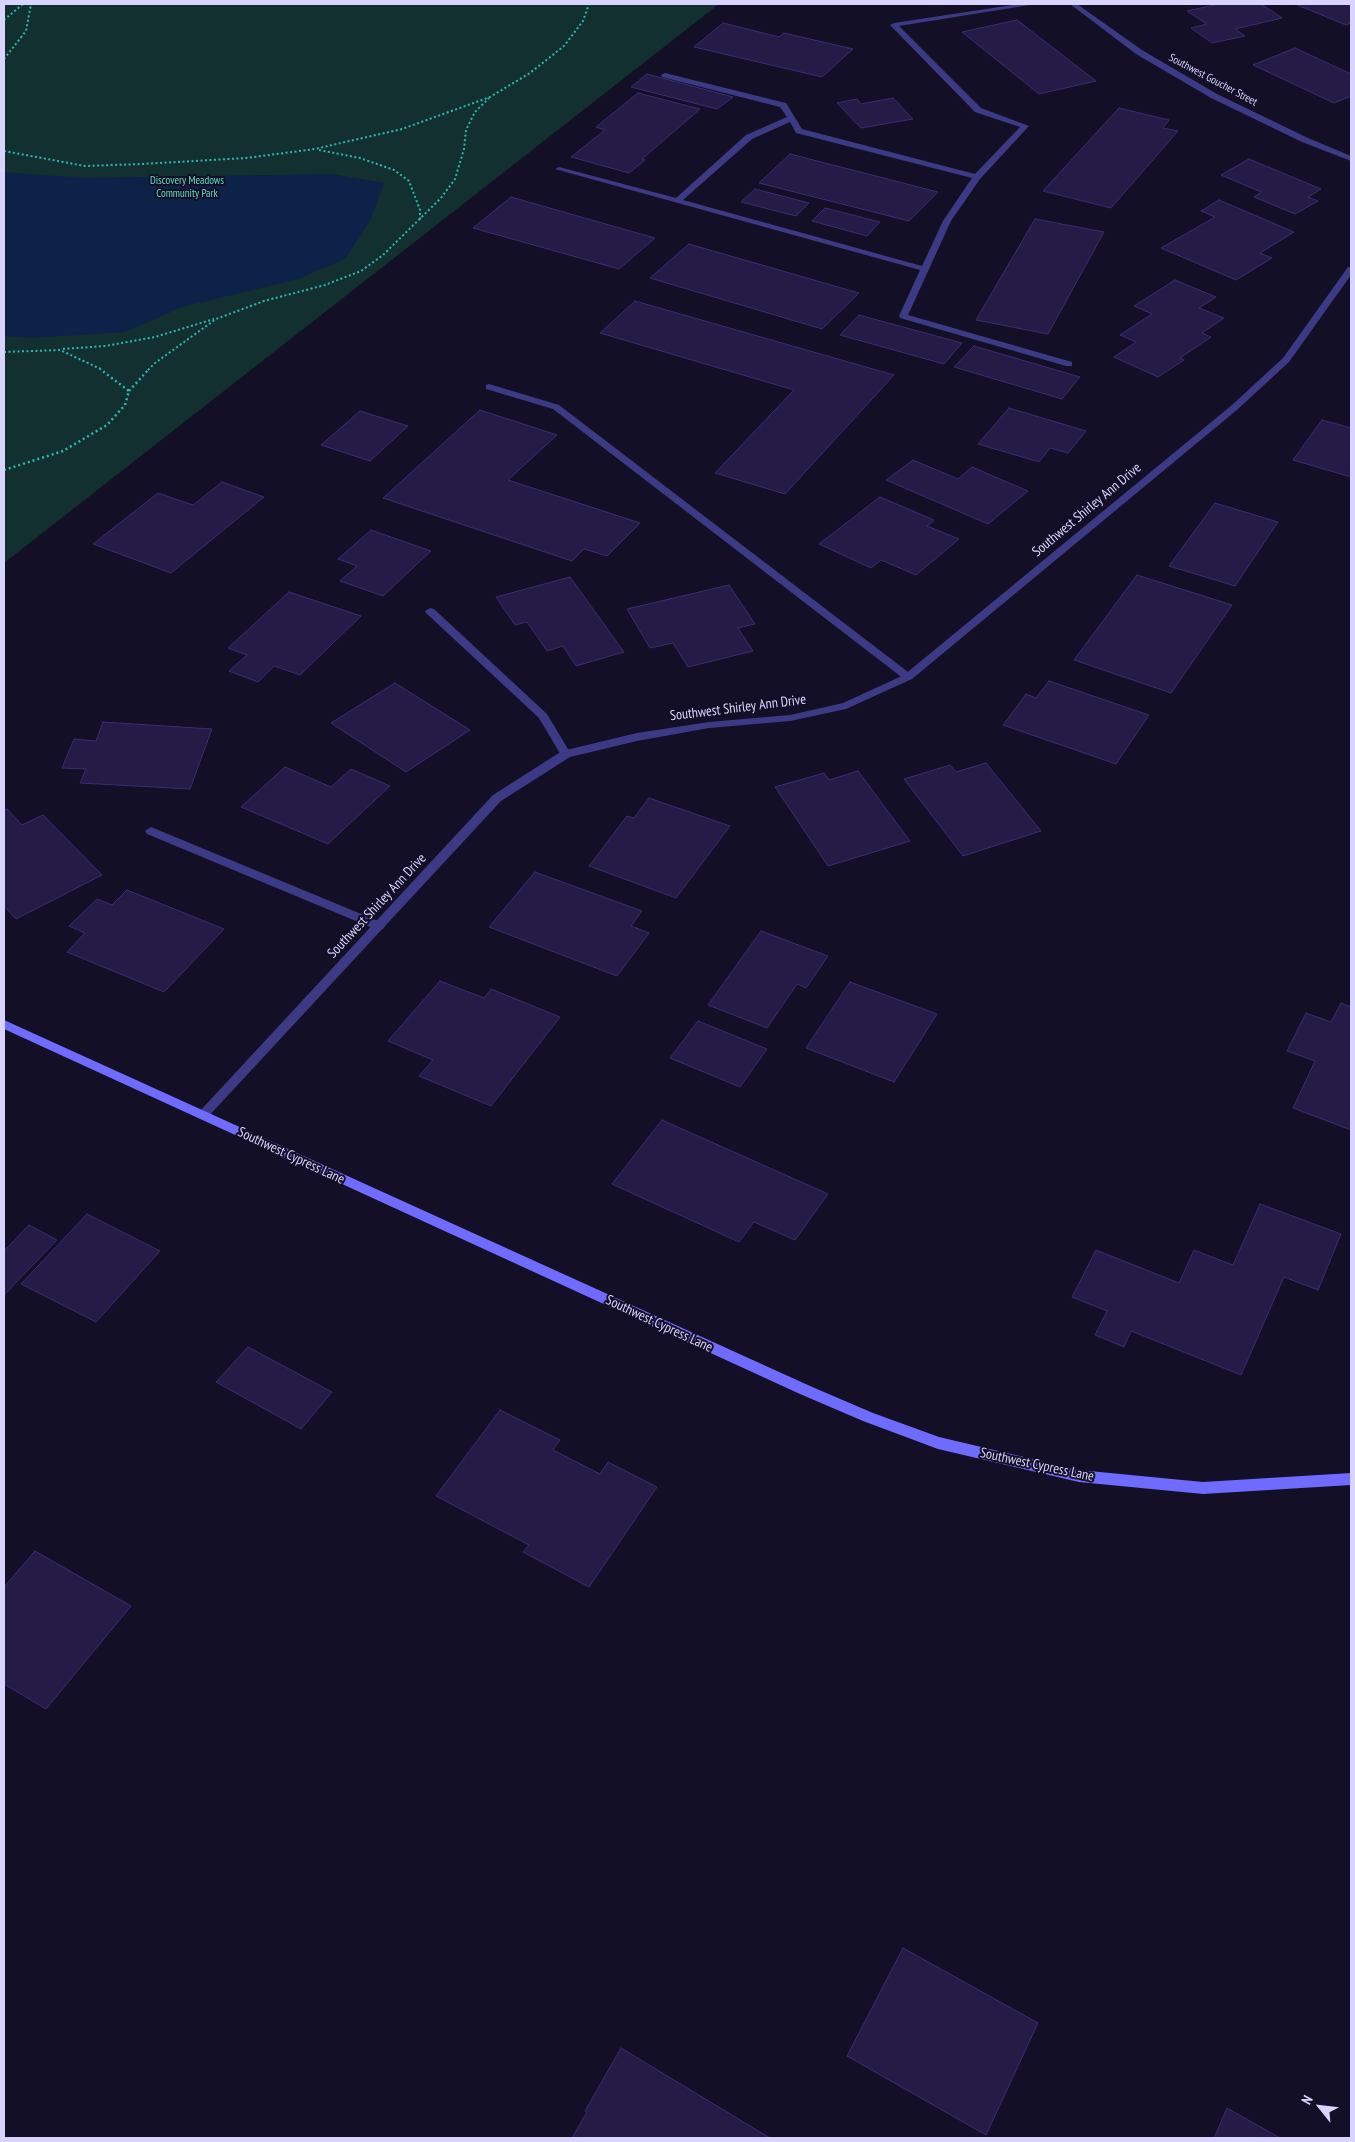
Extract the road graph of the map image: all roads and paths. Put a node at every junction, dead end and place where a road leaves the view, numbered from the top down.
1 (23, 4) edge
2 (31, 4) edge
3 (589, 4) edge
4 (1032, 4) edge
5 (1074, 4) edge
6 (4, 20) edge
7 (4, 59) edge
8 (665, 75) dead end
9 (490, 97) junction
10 (792, 118) junction
11 (4, 147) edge
12 (316, 149) junction
13 (4, 151) edge
14 (12, 152) junction
15 (1351, 159) edge
16 (559, 168) dead end
17 (977, 177) junction
18 (678, 201) junction
19 (420, 220) junction
20 (925, 269) junction
21 (1351, 269) edge
22 (216, 319) junction
23 (60, 350) junction
24 (4, 352) edge
25 (1069, 364) dead end
26 (489, 386) dead end
27 (129, 391) junction
28 (4, 470) edge
29 (430, 611) dead end
30 (908, 677) junction
31 (566, 754) junction
32 (151, 831) dead end
33 (379, 926) junction
34 (4, 1024) edge
35 (203, 1116) junction
36 (1351, 1479) edge

1 - 6 path
2 - 7 path
3 - 9 path
4 - 17 street
5 - 15 street, Southwest Goucher Street
8 - 10 street
9 - 12 path
9 - 19 path
10 - 17 street
10 - 18 street
11 - 14 path
12 - 14 path
12 - 19 path
13 - 14 path
16 - 18 street
17 - 20 street
18 - 20 street
19 - 22 path
20 - 25 street
21 - 30 street, Southwest Shirley Ann Drive
22 - 23 path
22 - 27 path
23 - 24 path
23 - 27 path
26 - 30 street
27 - 28 path
29 - 31 street
30 - 31 street, Southwest Shirley Ann Drive
31 - 33 street, Southwest Shirley Ann Drive
32 - 33 street
33 - 35 street, Southwest Shirley Ann Drive
34 - 35 main road, Southwest Cypress Lane
35 - 36 main road, Southwest Cypress Lane

